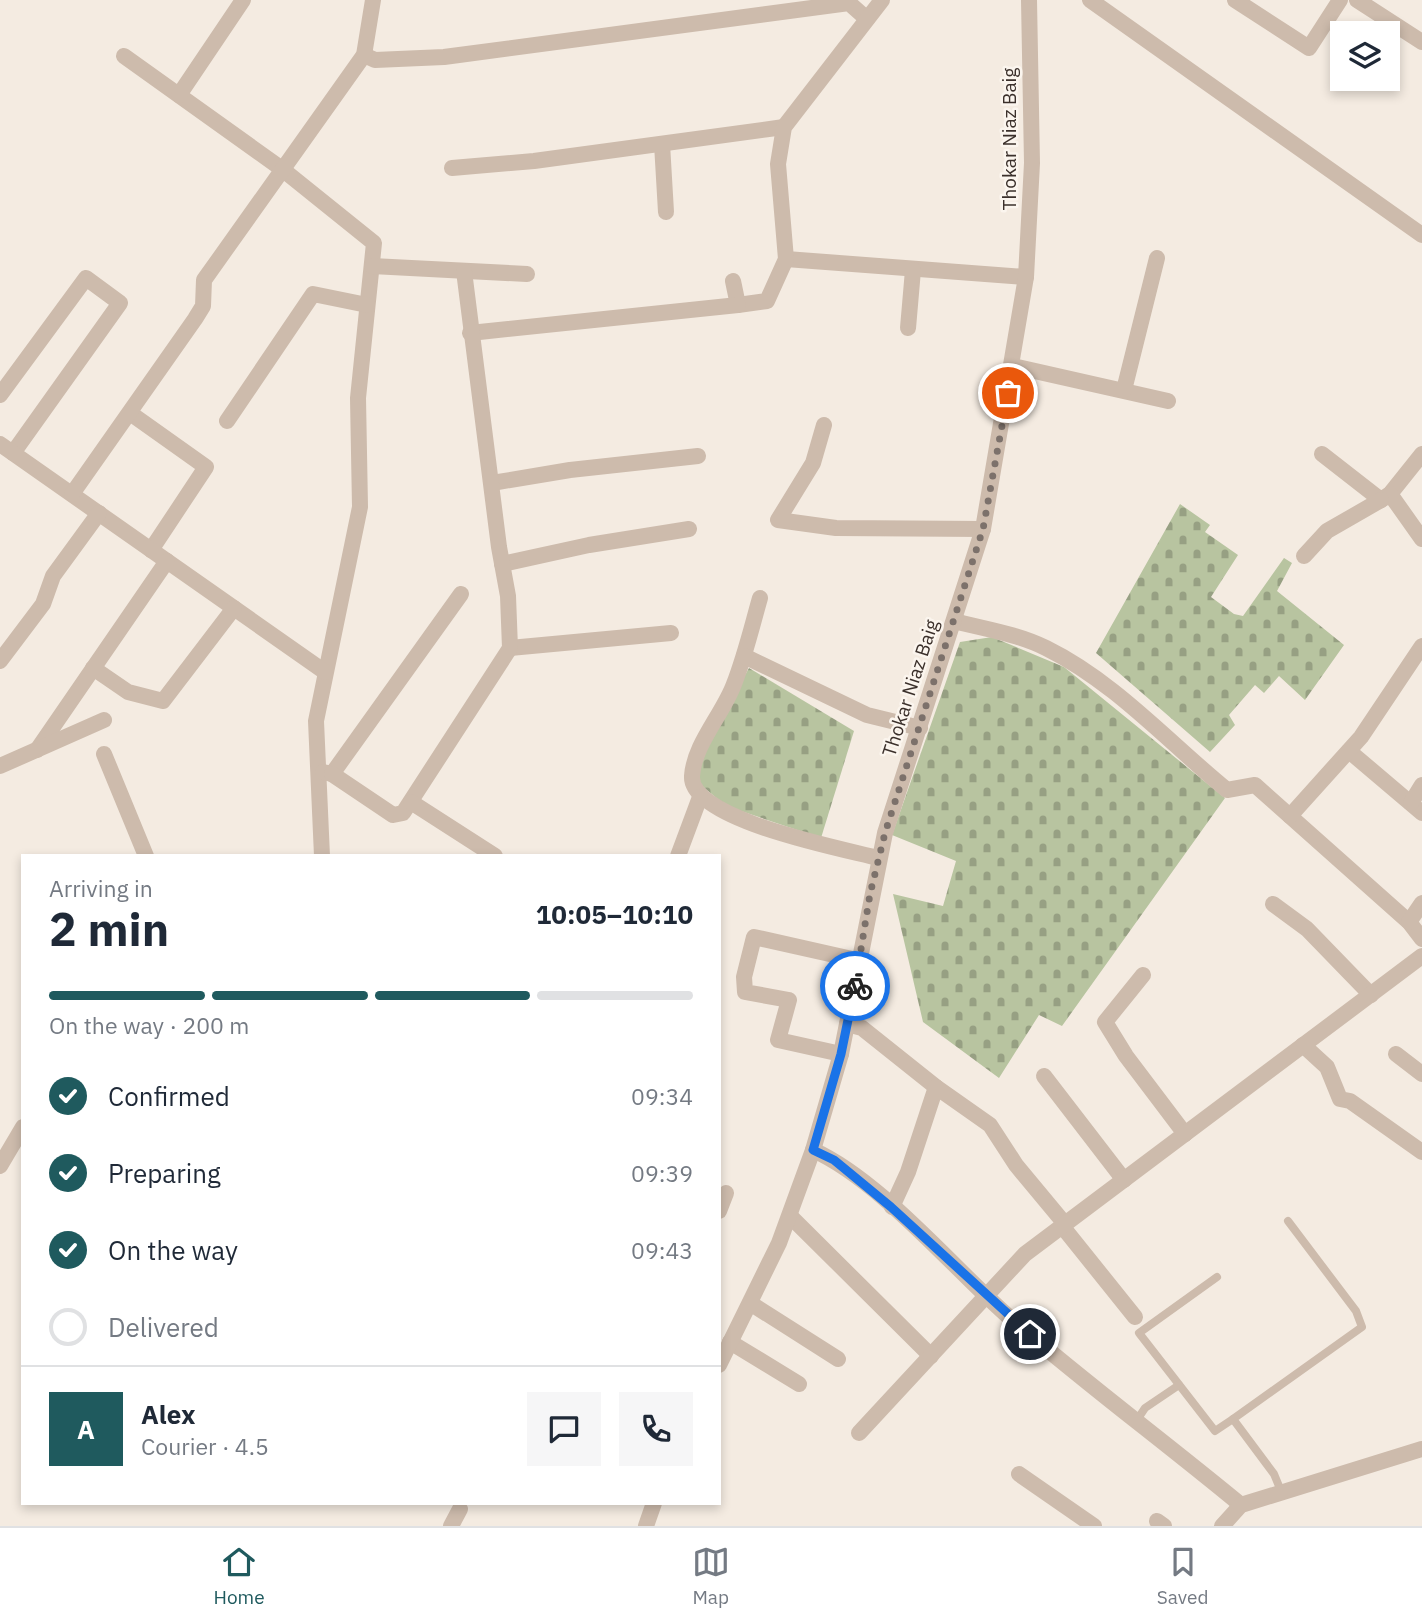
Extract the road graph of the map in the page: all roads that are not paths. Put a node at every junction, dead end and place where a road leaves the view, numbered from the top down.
1 (243, 0) edge
2 (373, 0) edge
3 (882, 0) edge
4 (1029, 0) edge
5 (1090, 0) edge
6 (1235, 0) edge
7 (1340, 0) edge
8 (1357, 0) edge
9 (867, 19) junction
10 (1422, 42) edge
11 (364, 55) junction
12 (124, 56) dead end
13 (179, 94) junction
14 (785, 127) junction
15 (662, 144) junction
16 (452, 168) dead end
17 (282, 169) junction
18 (666, 212) dead end
19 (1422, 235) edge
20 (1157, 258) dead end
21 (786, 259) junction
22 (373, 266) junction
23 (913, 270) junction
24 (464, 271) junction
25 (527, 274) dead end
26 (1026, 278) junction
27 (733, 281) dead end
28 (368, 305) junction
29 (738, 305) junction
30 (908, 328) dead end
31 (470, 333) junction
32 (1013, 366) junction
33 (1124, 390) junction
34 (0, 395) edge
35 (1167, 401) dead end
36 (130, 413) junction
37 (227, 421) dead end
38 (824, 425) dead end
39 (6, 448) edge
40 (1322, 454) dead end
41 (698, 456) dead end
42 (1421, 456) edge
43 (492, 483) junction
44 (72, 494) junction
45 (1386, 497) junction
46 (99, 513) junction
47 (689, 529) dead end
48 (983, 529) junction
49 (1422, 539) edge
50 (151, 550) junction
51 (1304, 556) dead end
52 (167, 561) junction
53 (502, 564) junction
54 (461, 594) dead end
55 (760, 597) dead end
56 (234, 608) junction
57 (954, 621) junction
58 (671, 633) dead end
59 (1422, 646) edge
60 (510, 648) junction
61 (744, 656) junction
62 (0, 661) edge
63 (93, 668) junction
64 (325, 672) junction
65 (103, 720) dead end
66 (920, 728) junction
67 (37, 750) junction
68 (1349, 751) junction
69 (104, 754) dead end
70 (0, 766) edge
71 (325, 772) junction
72 (1422, 785) edge
73 (700, 797) junction
74 (411, 802) junction
75 (1416, 808) edge
76 (1290, 816) junction
77 (145, 854) edge
78 (322, 854) edge
79 (487, 854) edge
80 (679, 854) edge
81 (878, 858) junction
82 (1422, 903) edge
83 (1273, 904) dead end
84 (1409, 922) junction
85 (1422, 939) edge
86 (1422, 956) edge
87 (861, 961) junction
88 (1143, 975) dead end
89 (1371, 995) junction
90 (847, 1024) junction
91 (1303, 1045) junction
92 (841, 1054) junction
93 (1396, 1054) dead end
94 (1422, 1074) edge
95 (1044, 1076) dead end
96 (936, 1087) junction
97 (21, 1130) edge
98 (1185, 1134) junction
99 (813, 1150) junction
100 (1422, 1152) edge
101 (0, 1166) edge
102 (1124, 1180) junction
103 (726, 1192) dead end
104 (721, 1206) edge
105 (891, 1207) junction
106 (791, 1217) junction
107 (1288, 1221) dead end
108 (1064, 1225) junction
109 (1217, 1277) dead end
110 (987, 1296) junction
111 (750, 1303) junction
112 (1135, 1317) dead end
113 (723, 1352) edge
114 (931, 1356) junction
115 (838, 1359) dead end
116 (799, 1384) dead end
117 (1179, 1385) junction
118 (1233, 1419) junction
119 (1136, 1420) junction
120 (859, 1433) dead end
121 (1422, 1449) edge
122 (1019, 1474) dead end
123 (1281, 1491) junction
124 (653, 1505) edge
125 (1241, 1505) junction
126 (460, 1509) dead end
127 (451, 1526) edge
128 (646, 1526) edge
129 (1094, 1526) edge
130 (1222, 1526) edge

1 - 13 street
2 - 11 street
3 - 9 street
4 - 26 street, Thokar Niaz Baig
5 - 19 street
6 - 7 street
8 - 10 street
9 - 11 street
9 - 14 street
11 - 17 street
12 - 13 street
13 - 17 street
14 - 15 street
14 - 21 street
15 - 16 street
15 - 18 street
17 - 22 street
17 - 36 street
20 - 33 street
21 - 23 street
21 - 29 street
22 - 24 street
22 - 28 street
23 - 26 street
23 - 30 street
24 - 25 street
24 - 31 street
26 - 32 street, Thokar Niaz Baig
27 - 29 street
28 - 37 street
28 - 64 street
29 - 31 street
31 - 43 street
32 - 33 street
32 - 48 street, Thokar Niaz Baig
33 - 35 street
34 - 39 street
36 - 44 street
36 - 50 street
38 - 48 street
39 - 44 street
40 - 45 street
41 - 43 street
42 - 45 street
43 - 53 street
44 - 46 street
45 - 49 street
45 - 51 street
46 - 50 street
46 - 62 street
47 - 53 street
48 - 57 street, Thokar Niaz Baig
50 - 52 street
52 - 56 street
52 - 63 street
53 - 60 street
54 - 71 street
55 - 61 street
56 - 63 street
56 - 64 street
57 - 66 street, Thokar Niaz Baig
57 - 76 street
58 - 60 street
59 - 68 street
60 - 74 street
61 - 66 street
61 - 73 street
63 - 67 street
64 - 71 street
65 - 67 street
66 - 81 street, Thokar Niaz Baig
67 - 70 street
68 - 75 street
68 - 76 street
69 - 77 street
71 - 74 street
71 - 78 street
72 - 75 street
73 - 80 street
73 - 81 street
74 - 79 street
76 - 84 street
81 - 87 street, Thokar Niaz Baig
82 - 84 street
83 - 89 street
84 - 85 street
86 - 89 street
87 - 90 street, Thokar Niaz Baig
87 - 92 street
88 - 98 street
89 - 91 street
90 - 92 street, Thokar Niaz Baig
90 - 96 street
91 - 98 street
91 - 100 street
92 - 99 street, Thokar Niaz Baig
93 - 94 street
95 - 102 street
96 - 105 street
96 - 108 street
97 - 101 street
98 - 102 street
99 - 105 street
99 - 106 street, Thokar Niaz Baig
102 - 108 street
103 - 104 street
105 - 110 street
106 - 111 street, Thokar Niaz Baig
106 - 114 street
107 - 118 lane
108 - 110 street
108 - 112 street
109 - 117 lane
110 - 114 street
110 - 119 street
111 - 113 street, Thokar Niaz Baig
111 - 115 street
113 - 116 street
114 - 120 street
117 - 118 lane
117 - 119 lane
118 - 123 lane
119 - 125 street
121 - 123 street
122 - 129 street
123 - 125 street
124 - 128 street
125 - 130 street
126 - 127 street

